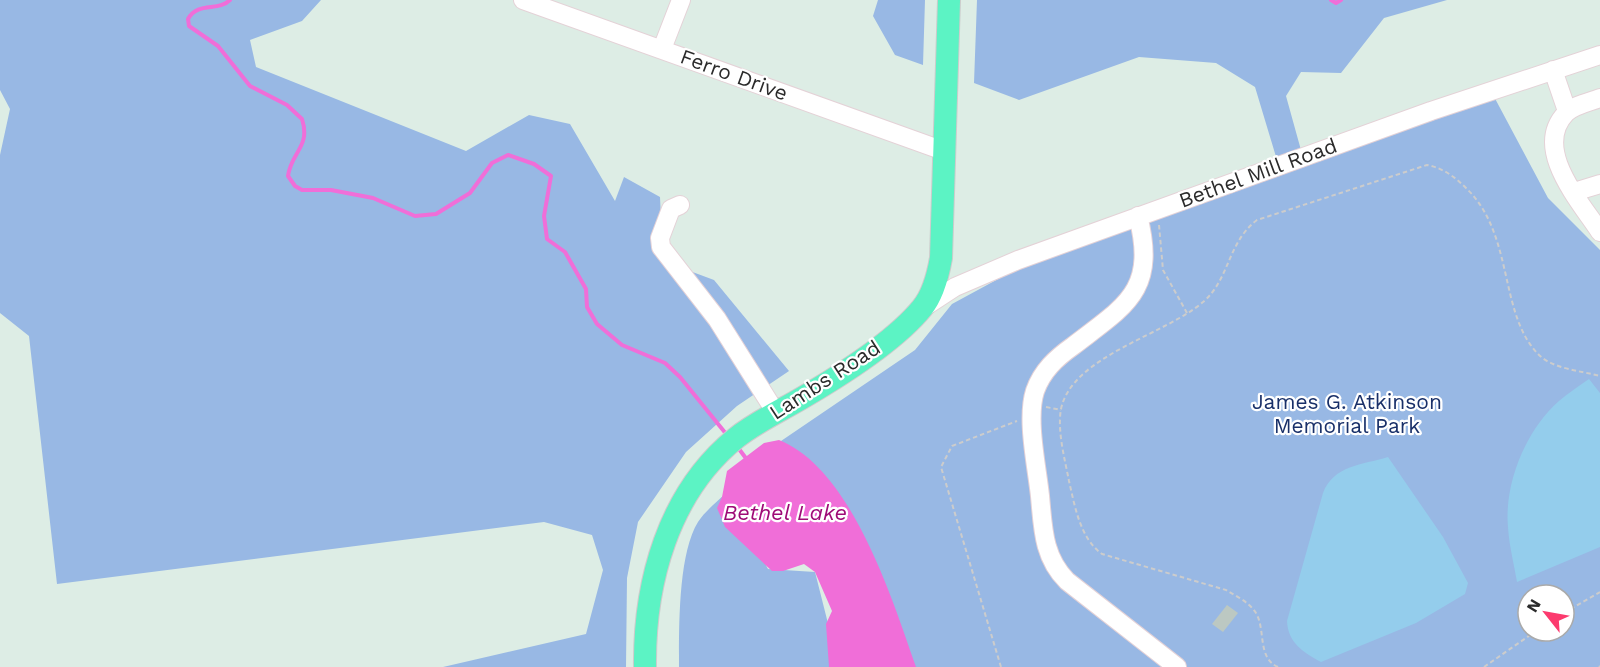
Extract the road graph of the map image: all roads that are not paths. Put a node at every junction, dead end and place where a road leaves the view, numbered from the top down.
1 (523, 0) edge
2 (681, 0) edge
3 (949, 0) edge
4 (662, 49) junction
5 (1600, 55) edge
6 (1553, 70) junction
7 (1600, 98) edge
8 (1567, 111) junction
9 (944, 152) junction
10 (1600, 184) edge
11 (1574, 192) junction
12 (680, 205) dead end
13 (1138, 216) junction
14 (1600, 232) edge
15 (922, 308) junction
16 (776, 413) junction
17 (645, 667) edge
18 (1177, 667) edge

1 - 4 street, Ferro Drive
2 - 4 street
3 - 9 main road, Lambs Road
4 - 9 street, Ferro Drive
5 - 6 street, Bethel Mill Road
6 - 8 street
6 - 13 street, Bethel Mill Road
7 - 8 street
8 - 11 street
9 - 15 main road, Lambs Road
10 - 11 street
11 - 14 street
12 - 16 street
13 - 15 street, Bethel Mill Road
13 - 18 street
15 - 16 main road, Lambs Road
16 - 17 main road, Lambs Road

